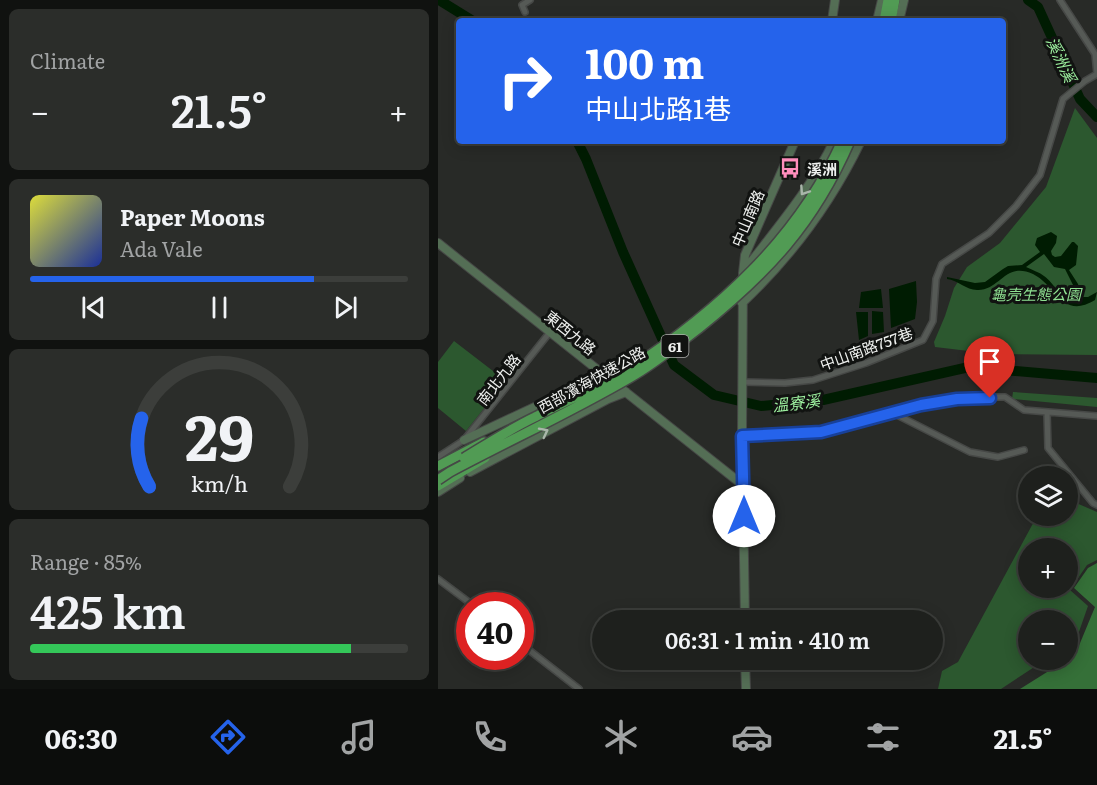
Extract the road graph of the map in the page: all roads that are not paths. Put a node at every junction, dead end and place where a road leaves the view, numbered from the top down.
1 (530, 0) edge
2 (835, 0) edge
3 (882, 0) edge
4 (888, 0) edge
5 (895, 0) edge
6 (904, 0) edge
7 (1060, 0) edge
8 (525, 12) dead end
9 (832, 18) edge
10 (878, 18) edge
11 (885, 18) edge
12 (892, 18) edge
13 (900, 18) edge
14 (1097, 74) edge
15 (794, 144) edge
16 (832, 144) edge
17 (841, 144) edge
18 (849, 144) edge
19 (860, 144) edge
20 (438, 243) edge
21 (743, 273) junction
22 (742, 303) junction
23 (550, 332) junction
24 (603, 375) junction
25 (742, 382) junction
26 (626, 392) junction
27 (1047, 412) junction
28 (893, 413) junction
29 (1097, 416) edge
30 (532, 418) junction
31 (531, 429) junction
32 (742, 436) junction
33 (464, 440) junction
34 (1024, 450) dead end
35 (438, 457) edge
36 (438, 466) edge
37 (438, 473) edge
38 (438, 480) edge
39 (438, 486) edge
40 (744, 486) junction
41 (438, 492) edge
42 (1097, 505) edge
43 (438, 579) edge
44 (456, 592) edge
45 (745, 610) edge
46 (534, 654) edge
47 (745, 670) edge
48 (579, 689) edge
49 (746, 689) edge

1 - 8 street
2 - 9 street
3 - 10 street
4 - 11 highway
5 - 12 highway
6 - 13 street
7 - 14 street
14 - 25 street, 中山南路757巷
15 - 21 street, 中山南路
16 -> 21 street
17 - 30 highway, 西部濱海快速公路 / 61, bridge
18 - 31 highway, 西部濱海快速公路 / 61, bridge
19 - 22 street
20 - 23 street, 東西九路
21 - 22 street, 中山南路
22 - 25 street, 中山南路
23 - 24 street, 東西九路
23 - 33 street, 南北九路
24 - 26 street, 東西九路
24 - 33 street
25 - 32 street, 中山南路
26 - 40 street, 東西九路
41 -> 26 street
27 - 28 street
27 - 29 street
27 - 42 street
28 - 32 street
28 - 34 street
30 - 36 highway
30 - 37 highway, 西部濱海快速公路 / 61, bridge
31 - 38 highway, 西部濱海快速公路 / 61, bridge
31 - 39 highway
32 - 40 street, 中山南路
33 - 35 street, 南北九路
40 - 45 street, 中山南路
43 - 44 street
46 - 48 street
47 - 49 street

